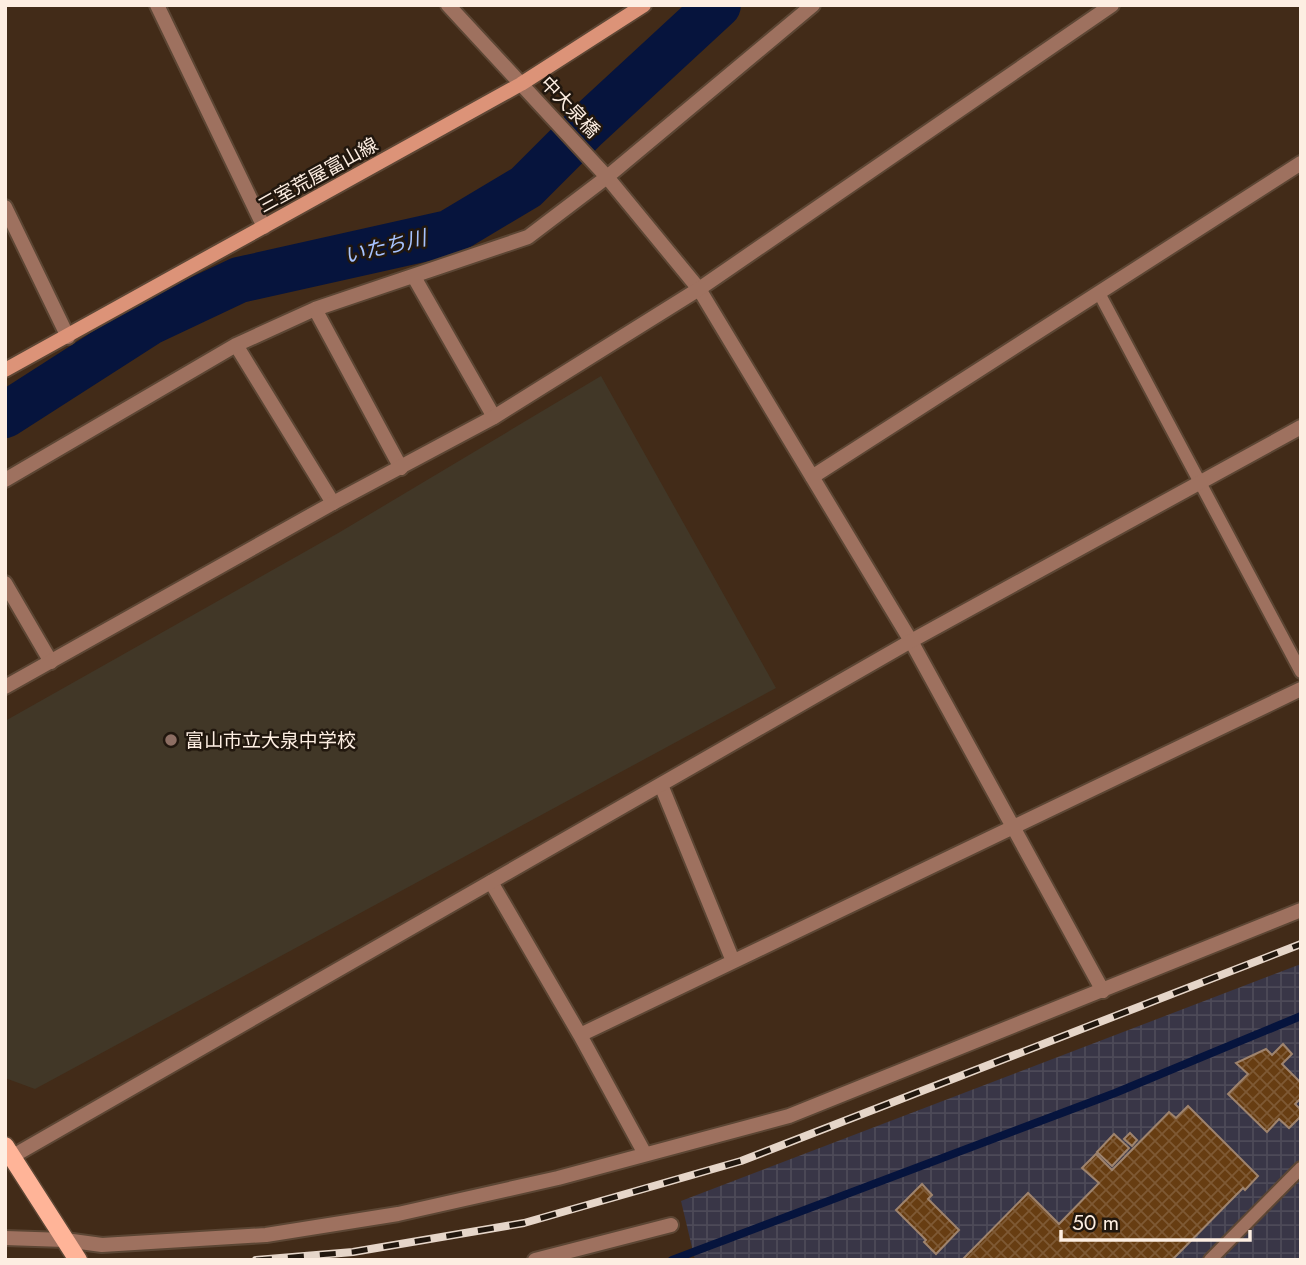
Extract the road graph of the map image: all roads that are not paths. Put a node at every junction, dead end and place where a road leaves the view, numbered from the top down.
1 (157, 5) edge
2 (448, 5) edge
3 (644, 5) edge
4 (813, 5) edge
5 (1112, 5) edge
6 (521, 84) junction
7 (1301, 163) edge
8 (607, 177) junction
9 (5, 207) edge
10 (264, 227) junction
11 (414, 277) junction
12 (699, 289) junction
13 (1099, 293) junction
14 (315, 309) junction
15 (68, 337) junction
16 (236, 345) junction
17 (5, 370) edge
18 (494, 417) junction
19 (1301, 427) edge
20 (401, 468) junction
21 (812, 477) junction
22 (5, 480) edge
23 (1200, 480) junction
24 (332, 503) junction
25 (5, 583) edge
26 (911, 641) junction
27 (51, 662) junction
28 (1301, 672) edge
29 (5, 687) edge
30 (1301, 689) edge
31 (661, 785) junction
32 (1013, 827) junction
33 (491, 882) junction
34 (1301, 910) edge
35 (733, 961) junction
36 (1103, 991) junction
37 (580, 1035) junction
38 (9, 1151) edge
39 (645, 1154) junction
40 (1301, 1167) edge
41 (671, 1225) dead end
42 (5, 1238) edge
43 (65, 1240) junction
44 (78, 1260) edge
45 (535, 1260) edge
46 (1210, 1260) edge

1 - 10 street
2 - 6 street, 中大泉橋
3 - 6 main road, 三室荒屋富山線
4 - 8 street
5 - 12 street
6 - 8 street, 中大泉橋
6 - 10 main road, 三室荒屋富山線
7 - 13 street
8 - 11 street
8 - 12 street, 中大泉橋
9 - 15 street
10 - 15 main road, 三室荒屋富山線
11 - 14 street
11 - 18 street
12 - 18 street
12 - 21 street, 中大泉橋
13 - 21 street
13 - 23 lane
14 - 16 street
14 - 20 street
15 - 17 main road, 三室荒屋富山線
16 - 22 street
16 - 24 street
18 - 20 street
19 - 23 street
20 - 24 street
21 - 26 street, 中大泉橋
23 - 26 street
23 - 28 lane
24 - 27 street
25 - 27 street
26 - 31 street
26 - 32 street, 中大泉橋
27 - 29 street
30 - 32 street
31 - 33 street
31 - 35 street
32 - 35 street
32 - 36 street, 中大泉橋
33 - 37 street
33 - 38 street
34 - 36 street
35 - 37 street
36 - 39 street
37 - 39 street
38 - 43 main road
39 - 43 street
40 - 46 lane
41 - 45 street
42 - 43 street
43 - 44 main road

